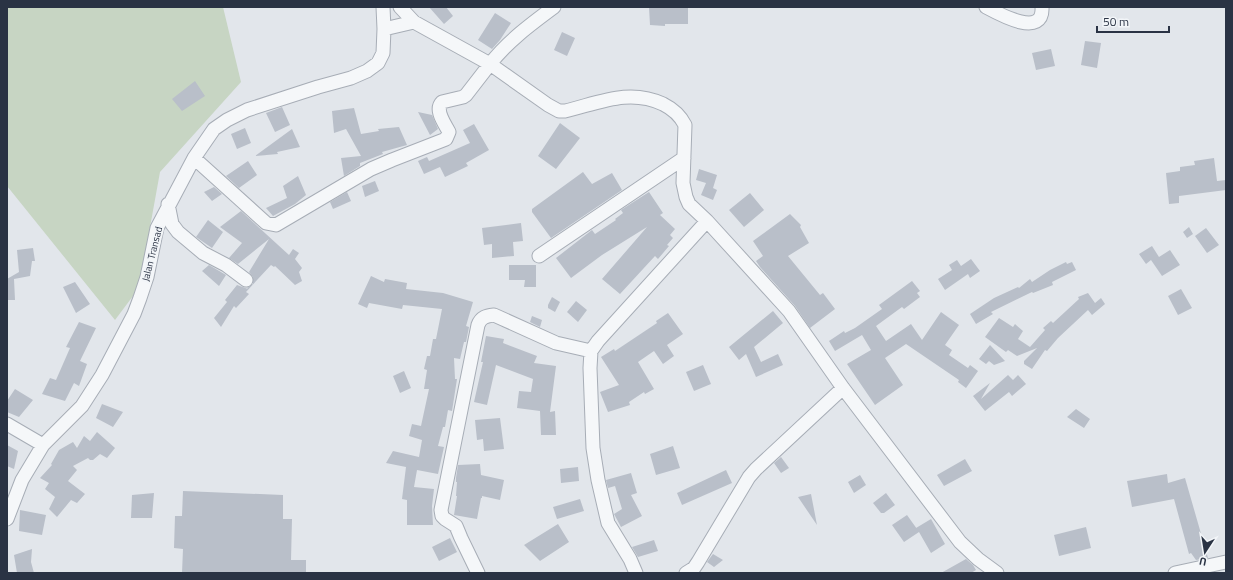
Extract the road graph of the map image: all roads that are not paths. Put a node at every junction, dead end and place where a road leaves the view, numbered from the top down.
1 (383, 7) edge
2 (400, 7) edge
3 (554, 7) edge
4 (986, 7) edge
5 (1042, 7) edge
6 (414, 22) junction
7 (384, 29) junction
8 (490, 64) junction
9 (194, 158) junction
10 (684, 158) junction
11 (168, 204) junction
12 (707, 221) junction
13 (539, 256) dead end
14 (246, 280) dead end
15 (591, 351) junction
16 (843, 388) junction
17 (7, 424) edge
18 (43, 445) junction
19 (7, 519) edge
20 (1226, 562) edge
21 (1200, 570) edge
22 (478, 573) edge
23 (636, 573) edge
24 (686, 573) edge
25 (997, 573) edge
26 (1175, 573) edge

1 - 7 street, Jalan Transad
2 - 6 street
3 - 8 street
4 - 5 street
6 - 7 street
6 - 8 street
7 - 9 street, Jalan Transad
8 - 9 street
8 - 10 street
9 - 11 street, Jalan Transad
10 - 12 street
10 - 13 street
11 - 14 street
11 - 18 street, Jalan Transad
12 - 15 street
12 - 16 street
15 - 22 street
15 - 23 street
16 - 24 street
16 - 25 street
17 - 18 street
18 - 19 street, Jalan Transad
20 - 21 street
21 - 26 street

